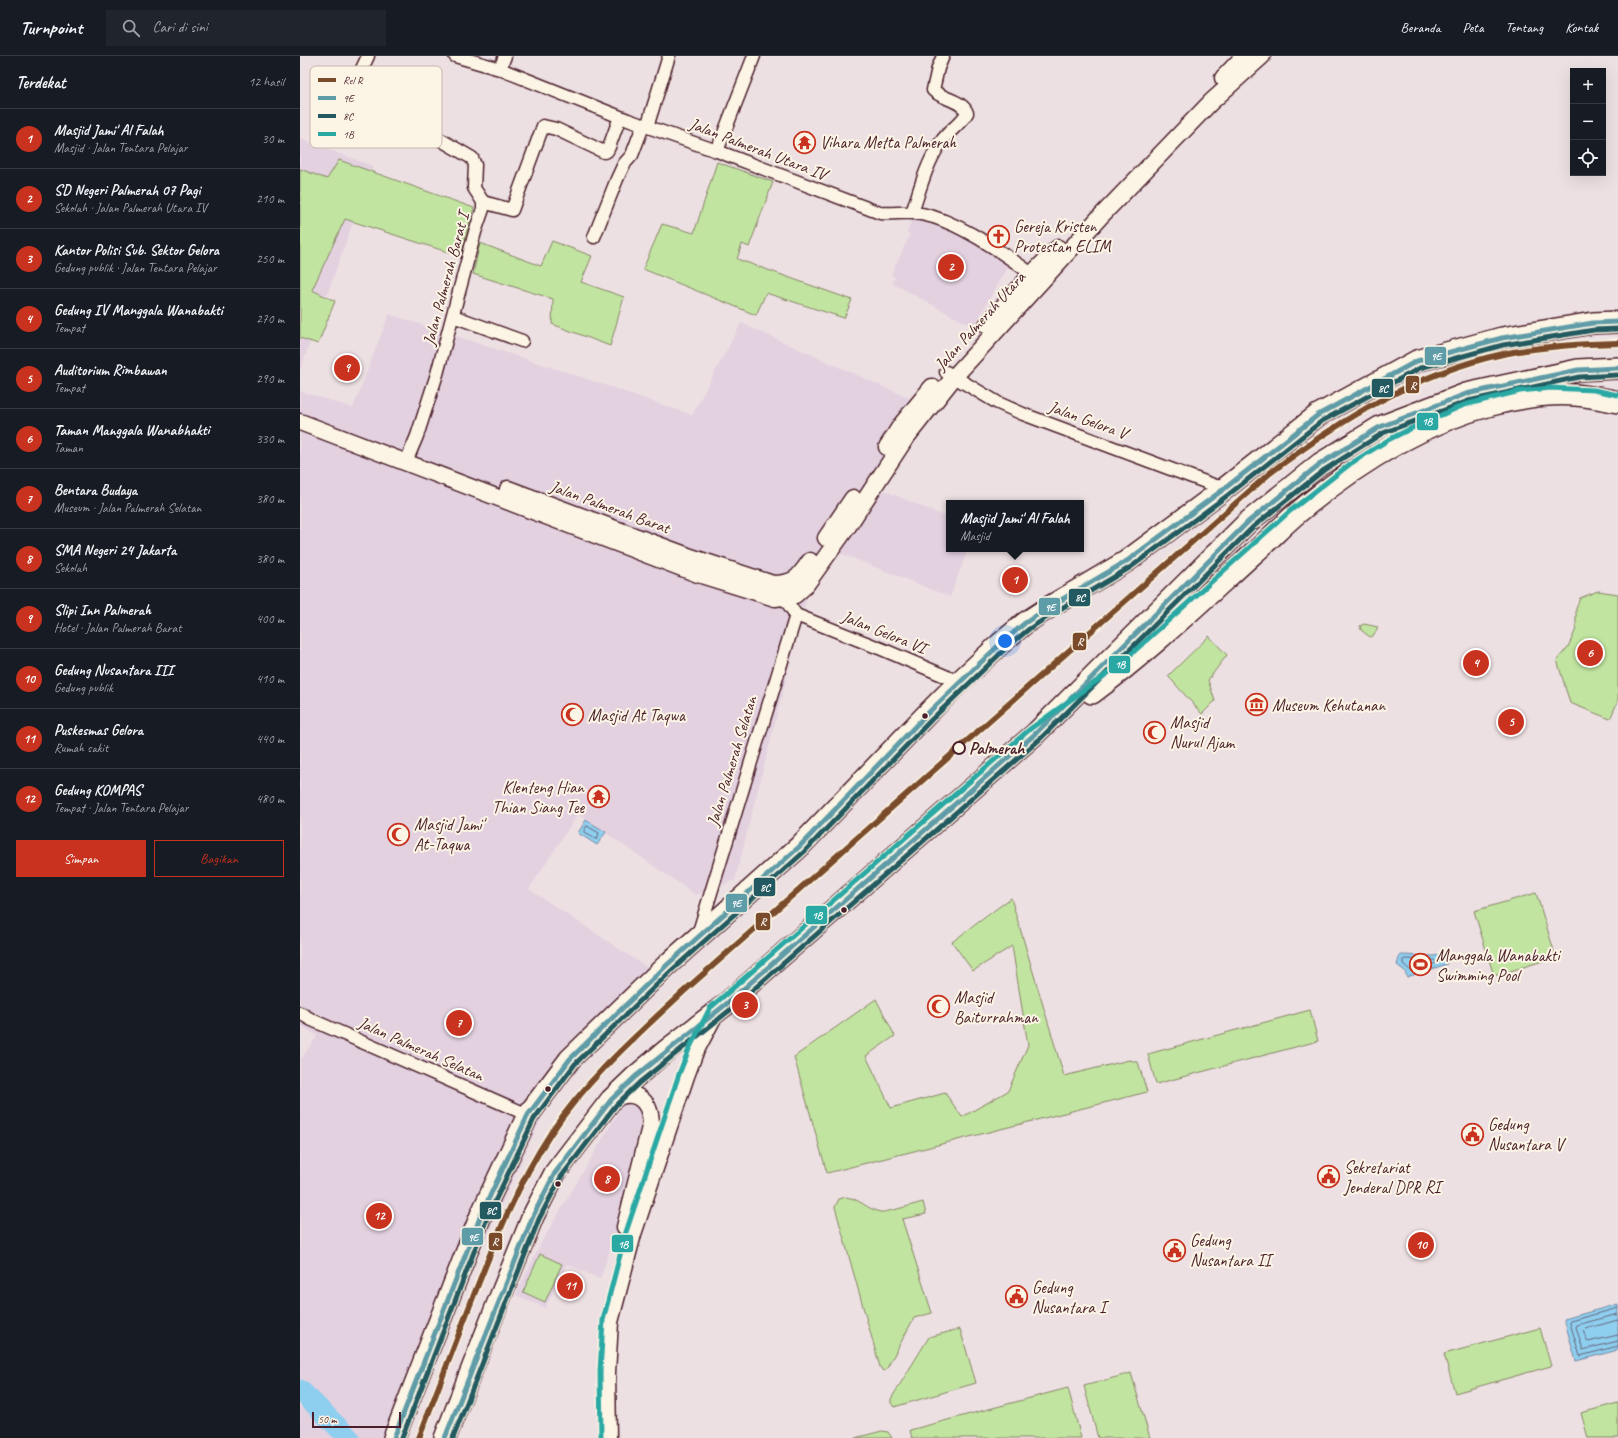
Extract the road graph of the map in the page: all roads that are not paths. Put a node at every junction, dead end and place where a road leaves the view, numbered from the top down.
1 (368, 56) edge
2 (455, 56) edge
3 (505, 56) edge
4 (669, 56) edge
5 (754, 56) edge
6 (943, 56) edge
7 (1244, 56) edge
8 (1262, 56) edge
9 (364, 66) edge
10 (500, 69) junction
11 (620, 117) junction
12 (645, 126) junction
13 (1182, 126) junction
14 (442, 141) edge
15 (717, 151) junction
16 (483, 202) junction
17 (912, 213) junction
18 (594, 237) dead end
19 (1037, 278) junction
20 (453, 316) junction
21 (1618, 322) edge
22 (522, 341) dead end
23 (1618, 368) edge
24 (950, 374) junction
25 (1618, 402) edge
26 (1466, 403) junction
27 (300, 412) edge
28 (300, 422) edge
29 (408, 458) junction
30 (1224, 489) junction
31 (843, 524) junction
32 (799, 577) joint
33 (786, 598) junction
34 (796, 615) junction
35 (959, 682) junction
36 (697, 938) junction
37 (300, 1013) edge
38 (715, 1013) junction
39 (611, 1100) junction
40 (528, 1115) junction
41 (394, 1438) edge
42 (444, 1438) edge
43 (597, 1438) edge
44 (608, 1438) edge

1 - 9 street, Jalan Palmerah Barat I
2 - 10 street, Jalan Palmerah Utara IV
3 - 10 street
4 - 12 street
5 - 15 street
6 - 17 street
7 - 13 main road, Jalan Palmerah Utara
8 - 13 main road, Jalan Palmerah Utara
10 - 11 street, Jalan Palmerah Utara IV
11 - 12 street, Jalan Palmerah Utara IV
11 - 16 street
12 - 15 street, Jalan Palmerah Utara IV
12 - 18 street
13 - 19 main road, Jalan Palmerah Utara
14 - 16 street, Jalan Palmerah Barat I
15 - 17 street, Jalan Palmerah Utara IV
16 - 20 street, Jalan Palmerah Barat I
17 - 19 street, Jalan Palmerah Utara IV
19 - 24 main road, Jalan Palmerah Utara
20 - 22 street
20 - 29 street, Jalan Palmerah Barat I
21 - 30 highway
23 - 26 highway
24 - 30 street, Jalan Gelora V
24 - 31 main road, Jalan Palmerah Utara
25 - 26 highway
26 - 38 highway
27 - 29 main road, Jalan Palmerah Barat
28 - 29 main road, Jalan Palmerah Barat
29 - 32 main road, Jalan Palmerah Barat
29 - 33 main road, Jalan Palmerah Barat
30 - 35 highway
31 - 32 main road, Jalan Palmerah Utara
31 - 33 main road, Jalan Palmerah Utara
33 - 34 street
34 - 35 street, Jalan Gelora VI
34 - 36 street, Jalan Palmerah Selatan
35 - 36 highway
36 - 40 highway
37 - 40 street, Jalan Palmerah Selatan
38 - 39 highway
38 - 44 main road
39 - 42 highway
39 - 43 main road
40 - 41 highway

